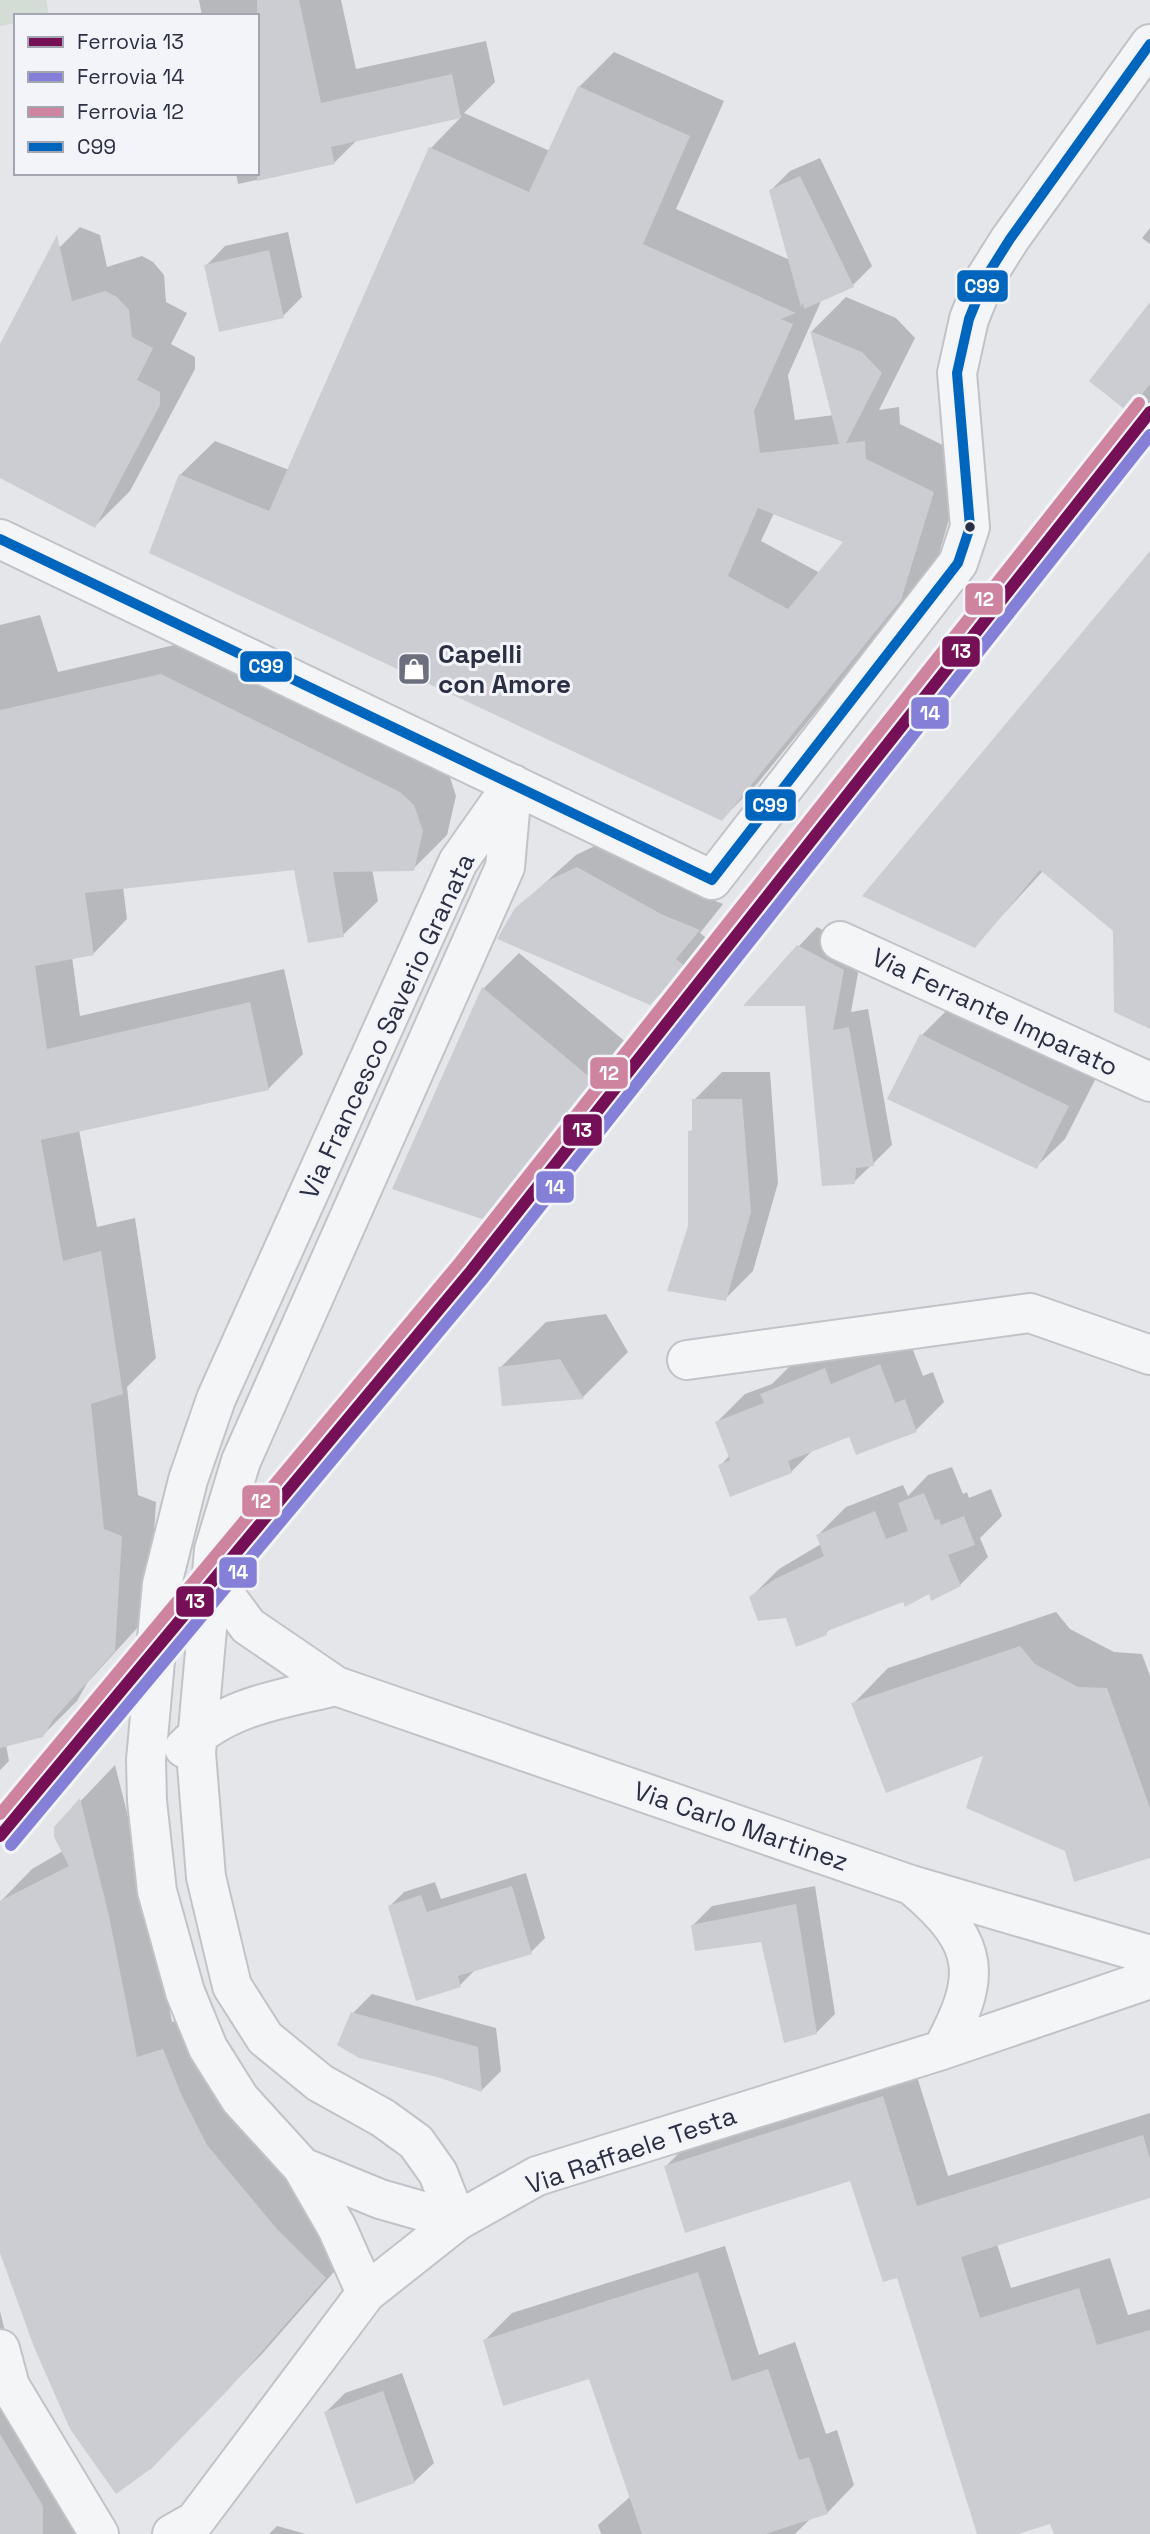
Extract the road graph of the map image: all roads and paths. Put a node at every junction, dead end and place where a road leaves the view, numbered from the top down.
1 (1150, 44) edge
2 (0, 539) edge
3 (513, 785) junction
4 (840, 941) dead end
5 (1150, 1083) edge
6 (1150, 1355) edge
7 (687, 1360) dead end
8 (214, 1550) junction
9 (336, 1686) junction
10 (198, 1734) junction
11 (147, 1801) junction
12 (911, 1885) junction
13 (1150, 1955) edge
14 (1150, 1979) edge
15 (942, 2050) junction
16 (302, 2168) junction
17 (457, 2221) junction
18 (366, 2293) junction
19 (0, 2349) edge
20 (188, 2530) edge
21 (99, 2534) edge

1 - 3 street
2 - 3 street
3 - 8 street, Via Francesco Saverio Granata
3 - 11 street, Via Francesco Saverio Granata
4 - 5 street, Via Ferrante Imparato
6 - 7 street
8 - 9 street, Via Carlo Martinez
8 - 10 street, Via Francesco Saverio Granata
9 - 10 street
9 - 12 street, Via Carlo Martinez
10 - 11 street
10 - 17 street, Via Francesco Saverio Granata
11 - 16 street, Via Francesco Saverio Granata
12 - 13 street, Via Carlo Martinez
12 - 15 street
14 - 15 street, Via Raffaele Testa
15 - 17 street, Via Raffaele Testa
16 - 17 street
16 - 18 street, Via Francesco Saverio Granata
17 - 18 street, Via Raffaele Testa
18 - 20 street, Via Raffaele Testa
19 - 21 street

